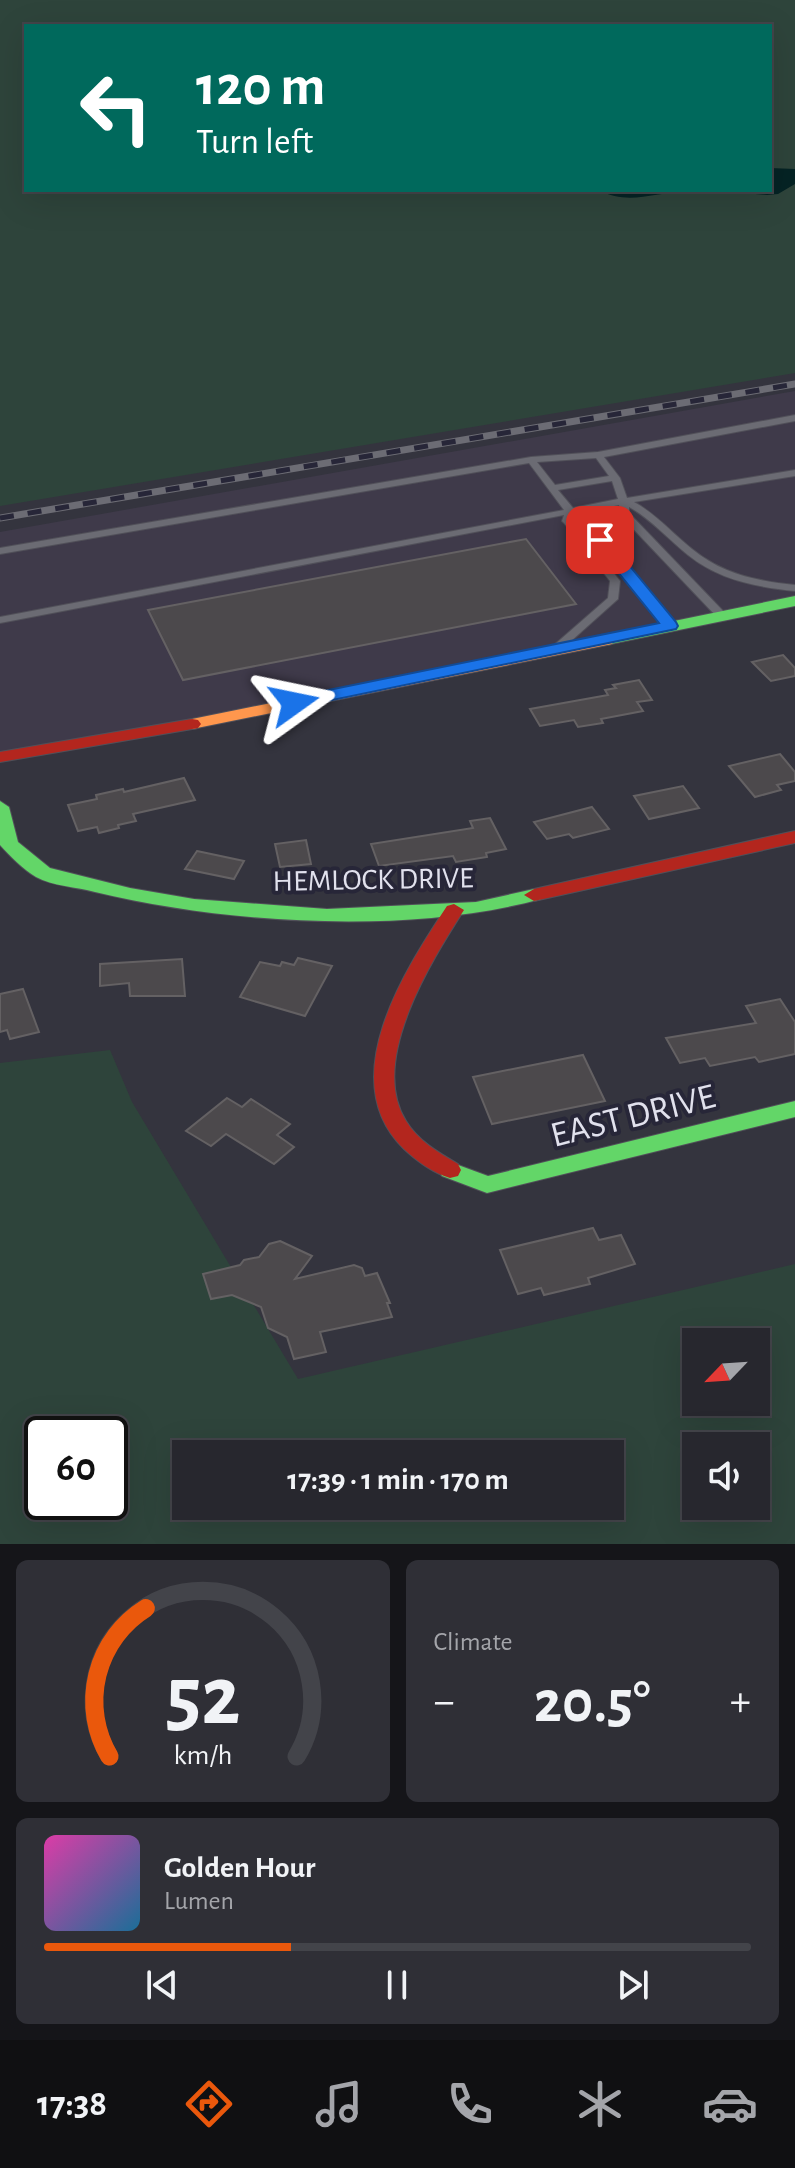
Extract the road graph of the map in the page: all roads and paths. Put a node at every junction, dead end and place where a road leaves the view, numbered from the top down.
1 (795, 418) edge
2 (598, 455) junction
3 (531, 460) junction
4 (795, 473) edge
5 (615, 478) junction
6 (552, 488) junction
7 (625, 501) junction
8 (570, 511) junction
9 (0, 551) edge
10 (795, 588) edge
11 (795, 601) edge
12 (721, 615) junction
13 (0, 620) edge
14 (670, 626) junction
15 (556, 649) junction
16 (0, 757) edge
17 (0, 807) edge
18 (795, 837) edge
19 (454, 910) junction
20 (795, 1109) edge

1 - 2 lane
2 - 3 lane
2 - 5 lane
3 - 6 lane
3 - 9 lane
4 - 7 lane
5 - 6 lane
5 - 7 lane
6 - 8 lane
7 - 8 lane
7 - 10 lane
7 - 12 lane
8 - 13 lane
8 - 14 lane
8 - 15 lane
11 - 12 street
12 - 14 street
14 - 15 street
15 - 16 street
17 - 19 street, HEMLOCK DRIVE
18 - 19 street, HEMLOCK DRIVE
19 - 20 street, EAST DRIVE

